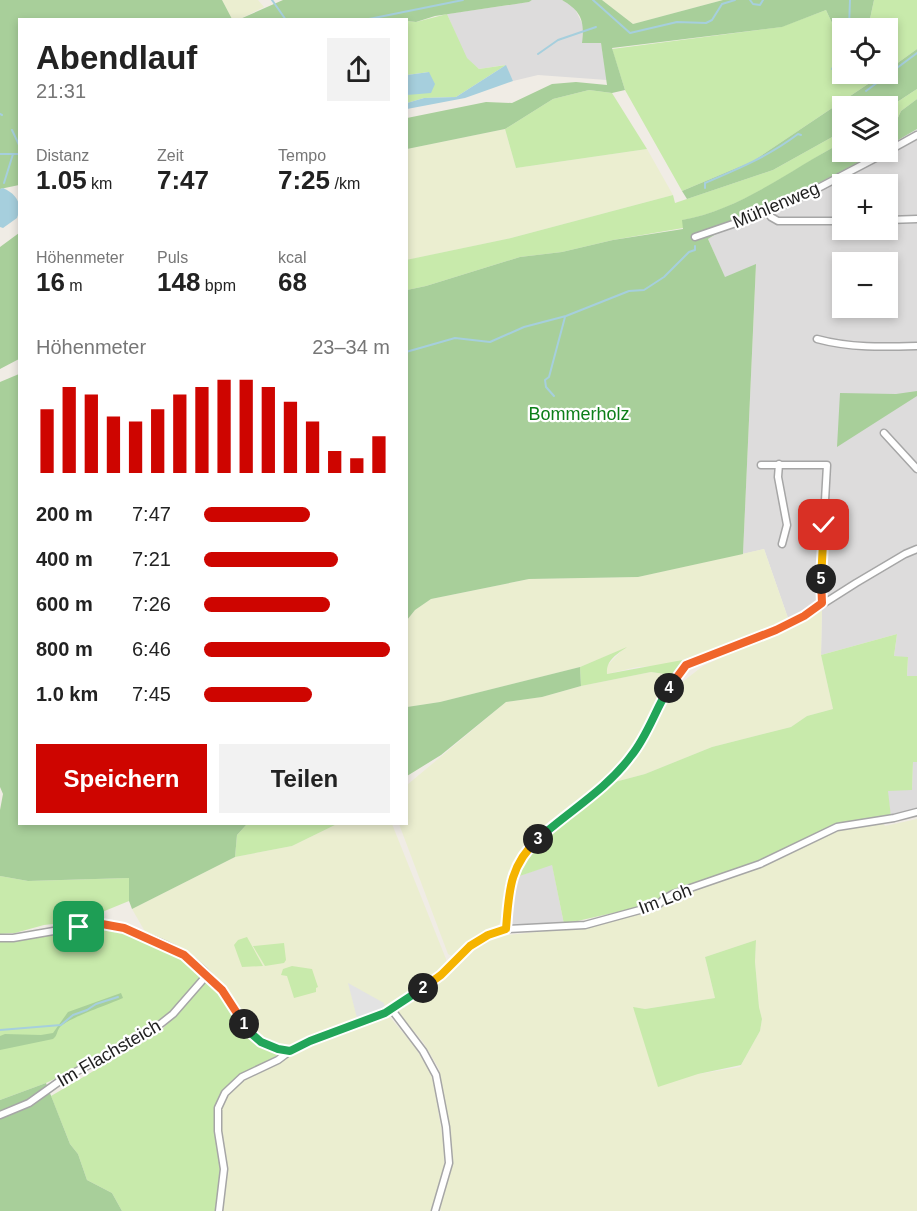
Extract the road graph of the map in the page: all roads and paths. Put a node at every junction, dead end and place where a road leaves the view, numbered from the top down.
1 (916, 137) edge
2 (898, 146) edge
3 (867, 162) edge
4 (768, 212) junction
5 (917, 219) edge
6 (898, 220) edge
7 (832, 221) edge
8 (695, 237) dead end
9 (818, 339) dead end
10 (917, 346) edge
11 (885, 433) dead end
12 (779, 464) junction
13 (761, 465) dead end
14 (917, 469) edge
15 (782, 544) dead end
16 (917, 549) edge
17 (822, 603) junction
18 (917, 812) edge
19 (506, 929) junction
20 (0, 938) edge
21 (207, 975) junction
22 (392, 1010) junction
23 (290, 1051) junction
24 (0, 1115) edge
25 (219, 1211) edge
26 (435, 1211) edge

1 - 2 street, Mühlenweg
3 - 4 street, Mühlenweg
4 - 7 street
4 - 8 street, Mühlenweg
5 - 6 street
9 - 10 street
11 - 14 street
12 - 13 street
12 - 15 street
12 - 17 street
16 - 17 street
17 - 19 street
18 - 19 street, Im Loh
19 - 22 street, Im Loh
20 - 21 street
21 - 23 street
21 - 24 street, Im Flachsteich
22 - 23 street, Im Loh
22 - 26 street
23 - 25 street, Im Loh

